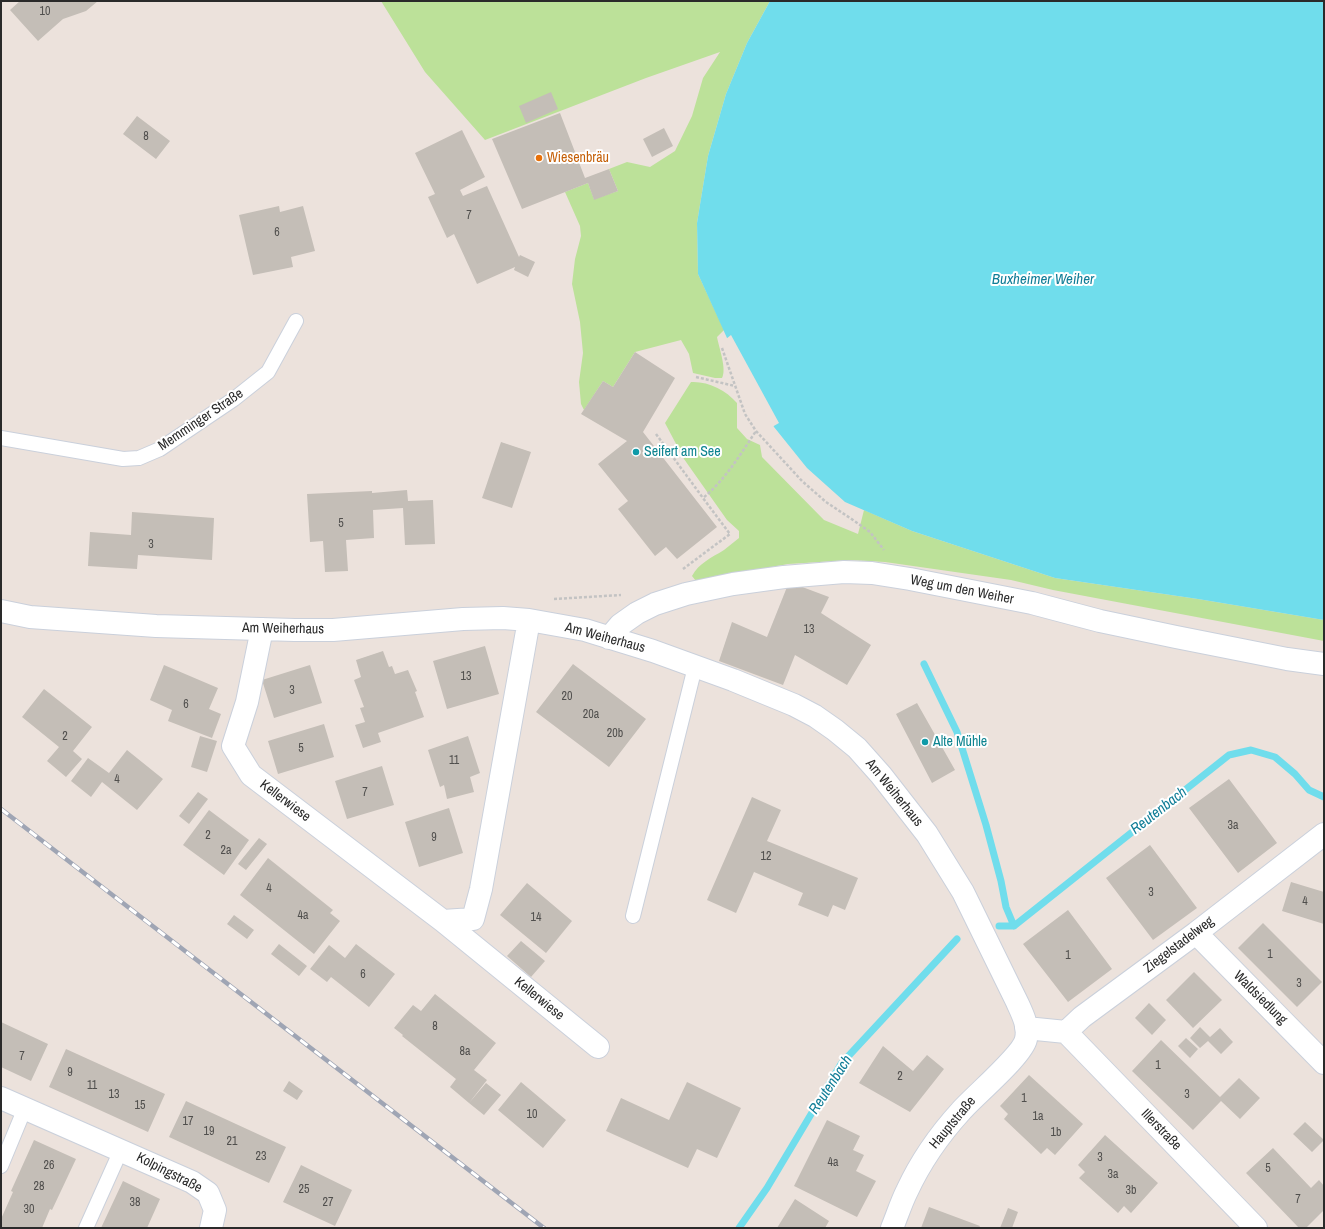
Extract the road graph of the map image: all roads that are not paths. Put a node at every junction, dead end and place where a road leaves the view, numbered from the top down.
1 (296, 321) dead end
2 (1, 438) edge
3 (1, 611) edge
4 (529, 620) junction
5 (262, 629) junction
6 (609, 638) junction
7 (1324, 664) edge
8 (695, 667) junction
9 (1324, 834) edge
10 (633, 916) dead end
11 (443, 921) junction
12 (1196, 933) junction
13 (1026, 1028) junction
14 (1066, 1032) junction
15 (598, 1047) dead end
16 (1324, 1063) edge
17 (1, 1098) edge
18 (25, 1108) junction
19 (121, 1150) junction
20 (1, 1166) edge
21 (212, 1226) edge
22 (86, 1228) edge
23 (892, 1228) edge
24 (1256, 1228) edge

1 - 2 lane, Memminger Straße
3 - 5 street, Am Weiherhaus
4 - 5 street, Am Weiherhaus
4 - 6 street, Am Weiherhaus
4 - 11 street
5 - 11 street, Kellerwiese
6 - 7 street, Weg um den Weiher
6 - 8 street, Am Weiherhaus
8 - 10 lane
8 - 13 street, Am Weiherhaus
9 - 12 street, Ziegelstadelweg
11 - 15 street, Kellerwiese
12 - 14 street, Ziegelstadelweg
12 - 16 street, Waldsiedlung
13 - 14 street
13 - 23 street, Hauptstraße
14 - 24 street, Illerstraße
17 - 18 street, Kolpingstraße
18 - 19 street, Kolpingstraße
18 - 20 lane
19 - 21 street, Kolpingstraße
19 - 22 lane, Kolpingstraße

